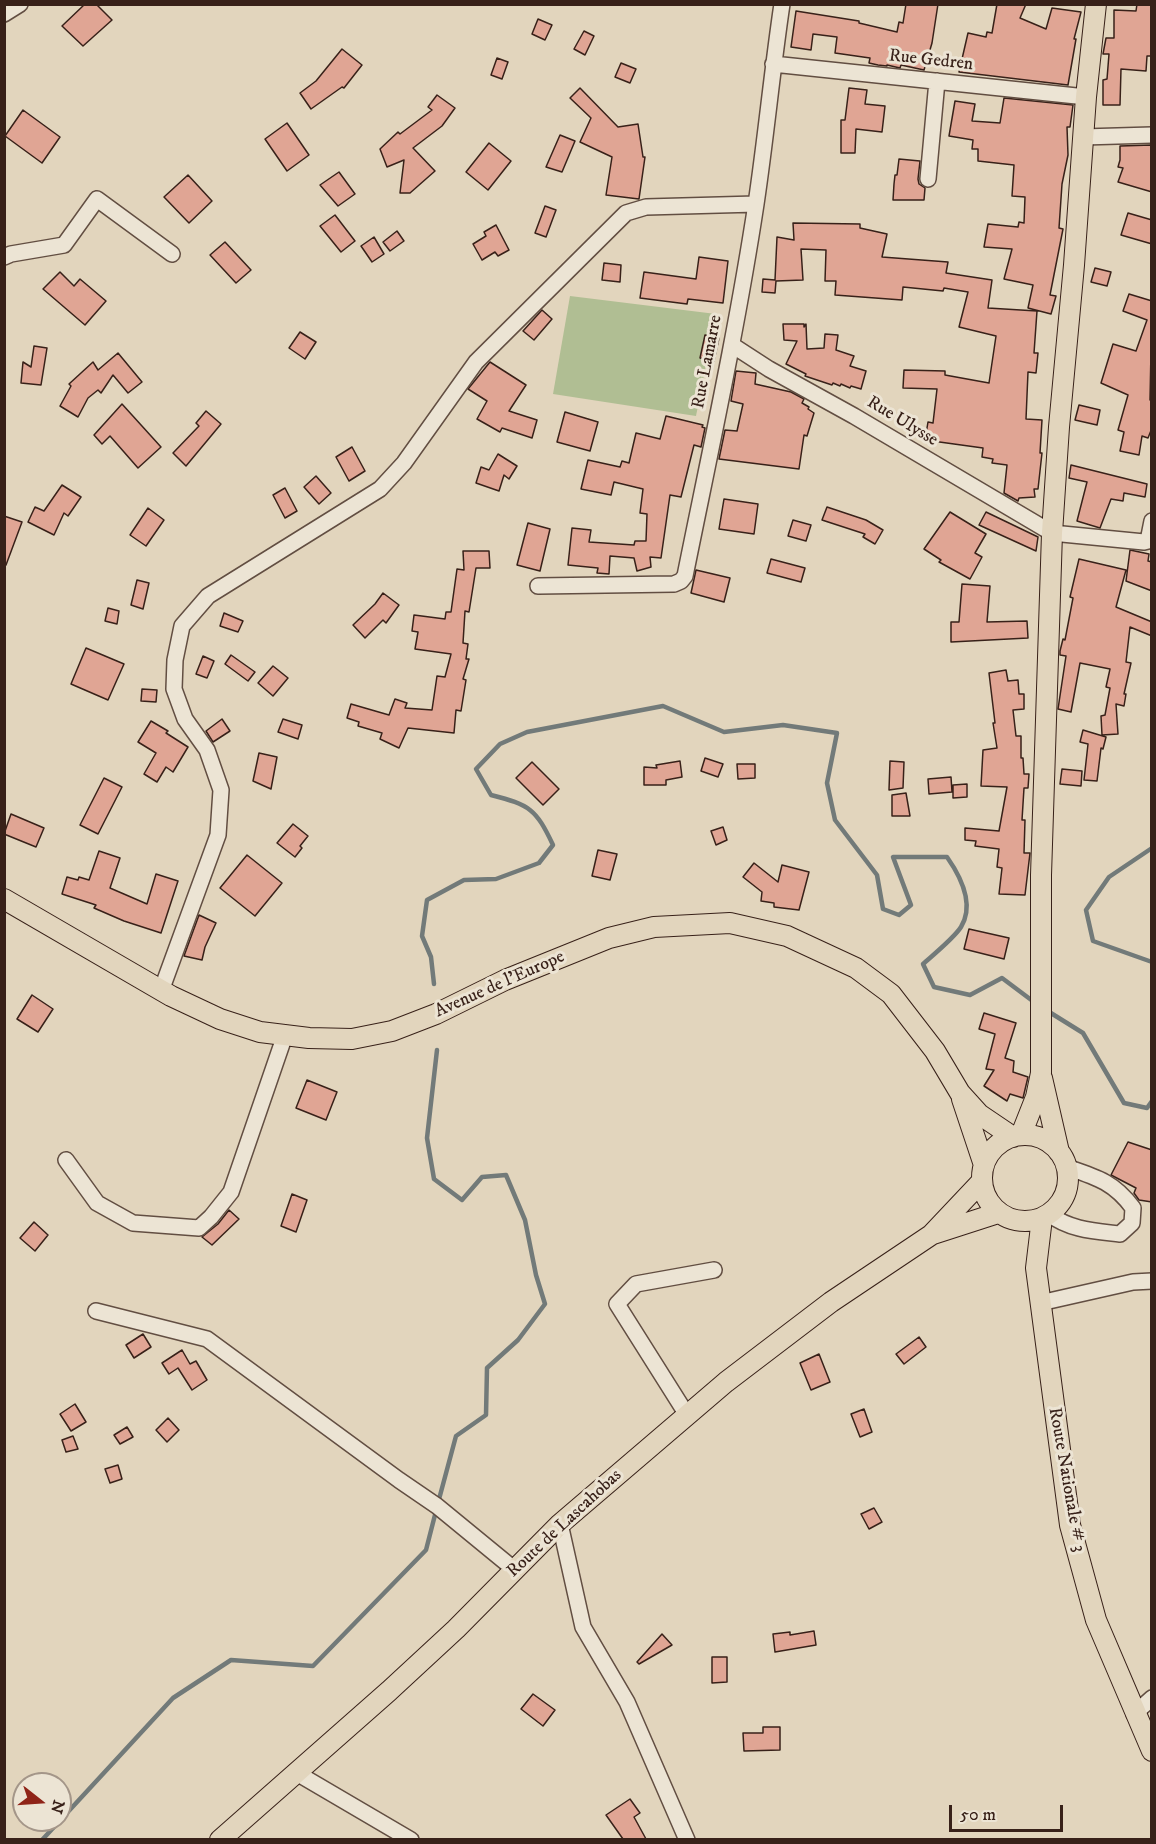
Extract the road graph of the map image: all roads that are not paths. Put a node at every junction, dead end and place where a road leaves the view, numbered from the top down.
1 (20, 4) edge
2 (782, 4) edge
3 (1096, 4) edge
4 (4, 14) edge
5 (773, 64) junction
6 (937, 81) junction
7 (1086, 97) junction
8 (1152, 135) edge
9 (1083, 137) junction
10 (928, 179) dead end
11 (756, 204) junction
12 (172, 254) dead end
13 (4, 257) edge
14 (732, 345) junction
15 (1152, 521) edge
16 (1052, 533) junction
17 (537, 586) dead end
18 (4, 899) edge
19 (161, 991) junction
20 (285, 1035) junction
21 (1041, 1073) junction
22 (960, 1093) junction
23 (1017, 1136) junction
24 (1063, 1159) junction
25 (66, 1160) dead end
26 (983, 1173) junction
27 (1045, 1216) junction
28 (1007, 1217) junction
29 (931, 1235) junction
30 (1036, 1268) junction
31 (714, 1270) dead end
32 (1152, 1281) edge
33 (1040, 1304) junction
34 (96, 1311) dead end
35 (687, 1415) junction
36 (560, 1524) junction
37 (515, 1570) junction
38 (1152, 1698) edge
39 (1134, 1714) junction
40 (1152, 1751) edge
41 (295, 1772) junction
42 (220, 1839) edge
43 (411, 1839) edge
44 (687, 1839) edge

1 - 4 street
2 - 5 street, Rue Lamarre
3 - 7 main road
5 - 6 street, Rue Gedren
5 - 11 street, Rue Lamarre
6 - 7 street, Rue Gedren
6 - 10 street
7 - 9 main road
8 - 9 street
9 - 16 main road
11 - 14 street, Rue Lamarre
11 - 19 street
12 - 13 street
14 - 16 street, Rue Ulysse
14 - 17 street, Rue Lamarre
15 - 16 street
16 - 21 main road
18 - 19 main road, Avenue de l'Europe
19 - 20 main road, Avenue de l'Europe
20 - 22 main road, Avenue de l'Europe
20 - 25 street
21 - 23 main road
21 - 24 main road
22 - 23 main road, Avenue de l'Europe
22 - 26 main road, Avenue de l'Europe
23 - 24 main road
23 - 26 main road
24 - 27 main road
24 - 27 street
26 - 28 main road
26 - 29 main road, Route de Lascahobas
27 - 28 main road
27 - 30 main road, Route Nationale # 3
28 - 29 main road, Route de Lascahobas
28 - 30 main road, Route Nationale # 3
29 - 35 main road, Route de Lascahobas
30 - 33 main road, Route Nationale # 3
31 - 35 street
32 - 33 street
33 - 39 main road, Route Nationale # 3
34 - 37 street
35 - 36 main road, Route de Lascahobas
36 - 37 main road, Route de Lascahobas
36 - 44 street
37 - 41 main road, Route de Lascahobas
38 - 39 street
39 - 40 main road, Route Nationale # 3
41 - 42 main road, Route de Lascahobas
41 - 43 street

